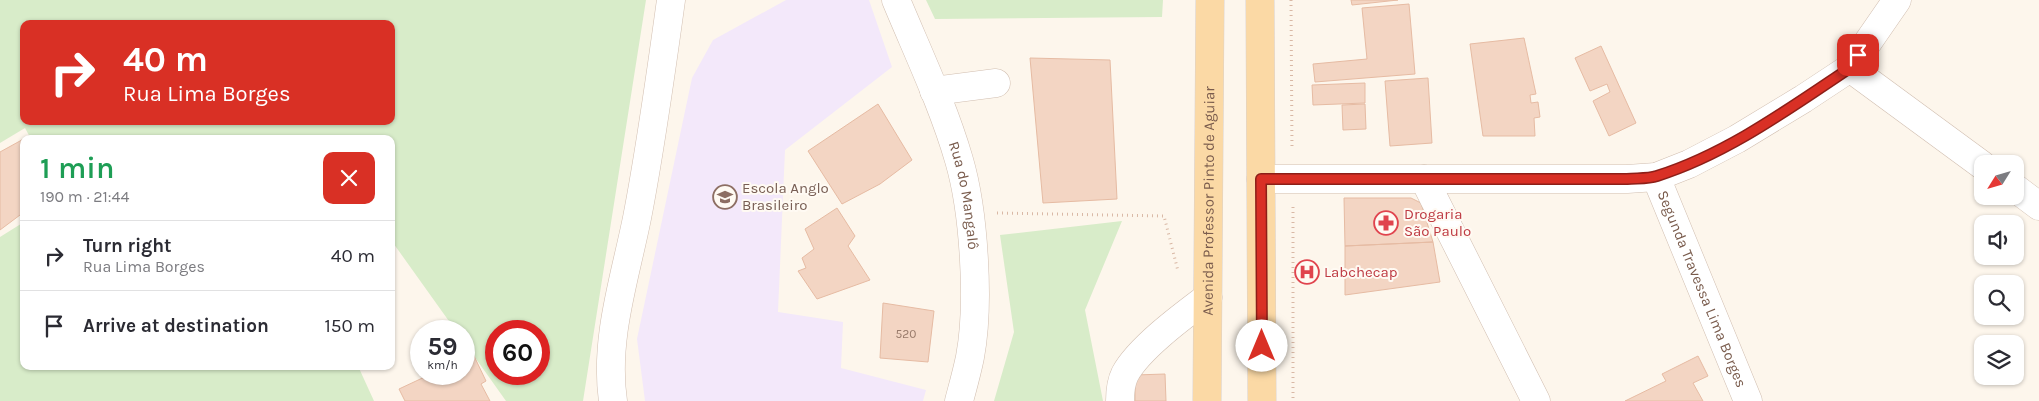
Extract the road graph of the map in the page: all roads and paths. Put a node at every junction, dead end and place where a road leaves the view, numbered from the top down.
1 (671, 0) edge
2 (896, 0) edge
3 (1210, 0) edge
4 (1260, 0) edge
5 (1897, 0) edge
6 (1850, 68) junction
7 (996, 83) dead end
8 (934, 92) junction
9 (1974, 159) edge
10 (1656, 176) junction
11 (1261, 179) junction
12 (1424, 179) junction
13 (2024, 195) edge
14 (2039, 206) edge
15 (969, 213) junction
16 (1179, 276) dead end
17 (1208, 297) junction
18 (613, 401) edge
19 (959, 401) edge
20 (1120, 401) edge
21 (1207, 401) edge
22 (1262, 401) edge
23 (1536, 401) edge
24 (1748, 401) edge

1 - 18 street
2 - 8 street, Rua do Mangalô
3 - 17 main road, Avenida Professor Pinto de Aguiar
4 - 11 main road
5 - 6 street
6 - 9 street
6 - 10 street
7 - 8 street
8 - 15 street, Rua do Mangalô
10 - 12 street
10 - 24 street, Segunda Travessa Lima Borges
11 - 12 street
11 - 22 main road
12 - 23 street
13 - 14 street
15 - 16 path
15 - 19 street, Rua do Mangalô
17 - 20 street
17 - 21 main road, Avenida Professor Pinto de Aguiar

